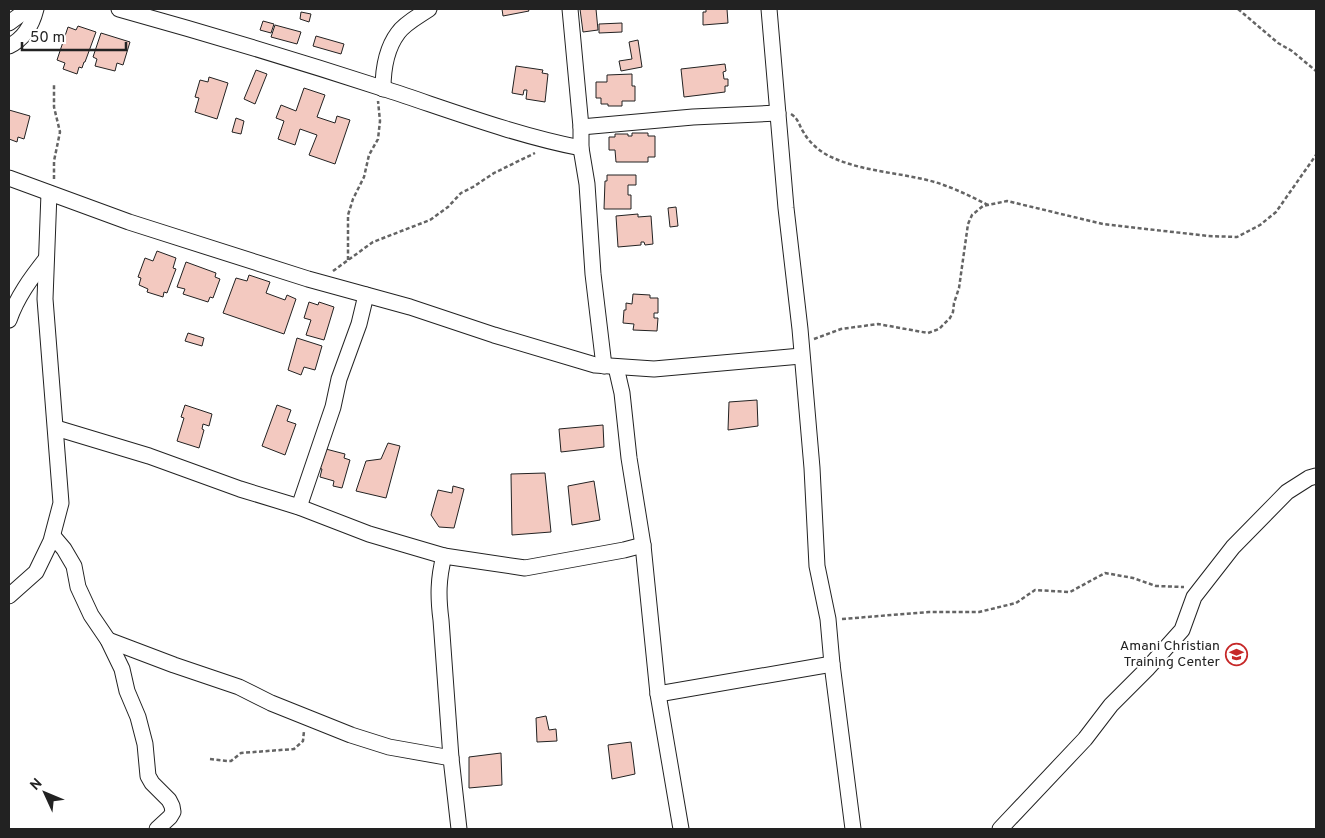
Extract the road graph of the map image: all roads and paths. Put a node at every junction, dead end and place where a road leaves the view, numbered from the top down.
1 (28, 9) edge
2 (36, 9) edge
3 (119, 9) edge
4 (428, 9) edge
5 (570, 9) edge
6 (769, 9) edge
7 (1238, 9) edge
8 (9, 23) edge
9 (9, 46) edge
10 (1316, 71) edge
11 (54, 84) dead end
12 (380, 88) junction
13 (778, 112) junction
14 (581, 127) junction
15 (554, 143) junction
16 (581, 148) junction
17 (1316, 155) edge
18 (9, 178) edge
19 (52, 194) junction
20 (989, 205) junction
21 (46, 259) junction
22 (348, 260) junction
23 (317, 281) junction
24 (366, 295) junction
25 (9, 320) edge
26 (801, 350) junction
27 (610, 367) junction
28 (56, 428) junction
29 (1316, 476) edge
30 (299, 507) junction
31 (53, 536) junction
32 (643, 545) junction
33 (444, 556) junction
34 (1202, 586) junction
35 (9, 596) edge
36 (828, 619) junction
37 (108, 640) junction
38 (832, 664) junction
39 (658, 694) junction
40 (307, 717) junction
41 (451, 758) junction
42 (210, 759) dead end
43 (157, 829) edge
44 (459, 829) edge
45 (681, 829) edge
46 (853, 829) edge
47 (1000, 829) edge

1 - 8 street
2 - 9 street
3 - 12 street
4 - 12 street
5 - 14 street
6 - 13 street
7 - 10 path
11 - 19 path
12 - 15 street
12 - 22 path
13 - 14 street
13 - 20 path
13 - 26 street
14 - 16 street
15 - 16 street
15 - 22 path
16 - 27 street
17 - 20 path
18 - 19 street
19 - 21 street
19 - 23 street
20 - 26 path
21 - 25 street
21 - 28 street
22 - 23 path
23 - 24 street
24 - 27 street
24 - 30 street
26 - 27 street
26 - 36 street
27 - 32 street
28 - 30 street
28 - 31 street
29 - 34 street
30 - 33 street
31 - 35 street
31 - 37 street
32 - 33 street
32 - 39 street
33 - 41 street
34 - 36 path
34 - 47 street
36 - 38 street
37 - 40 street
37 - 43 street
38 - 39 street
38 - 46 street
39 - 45 street
40 - 41 street
40 - 42 path
41 - 44 street

